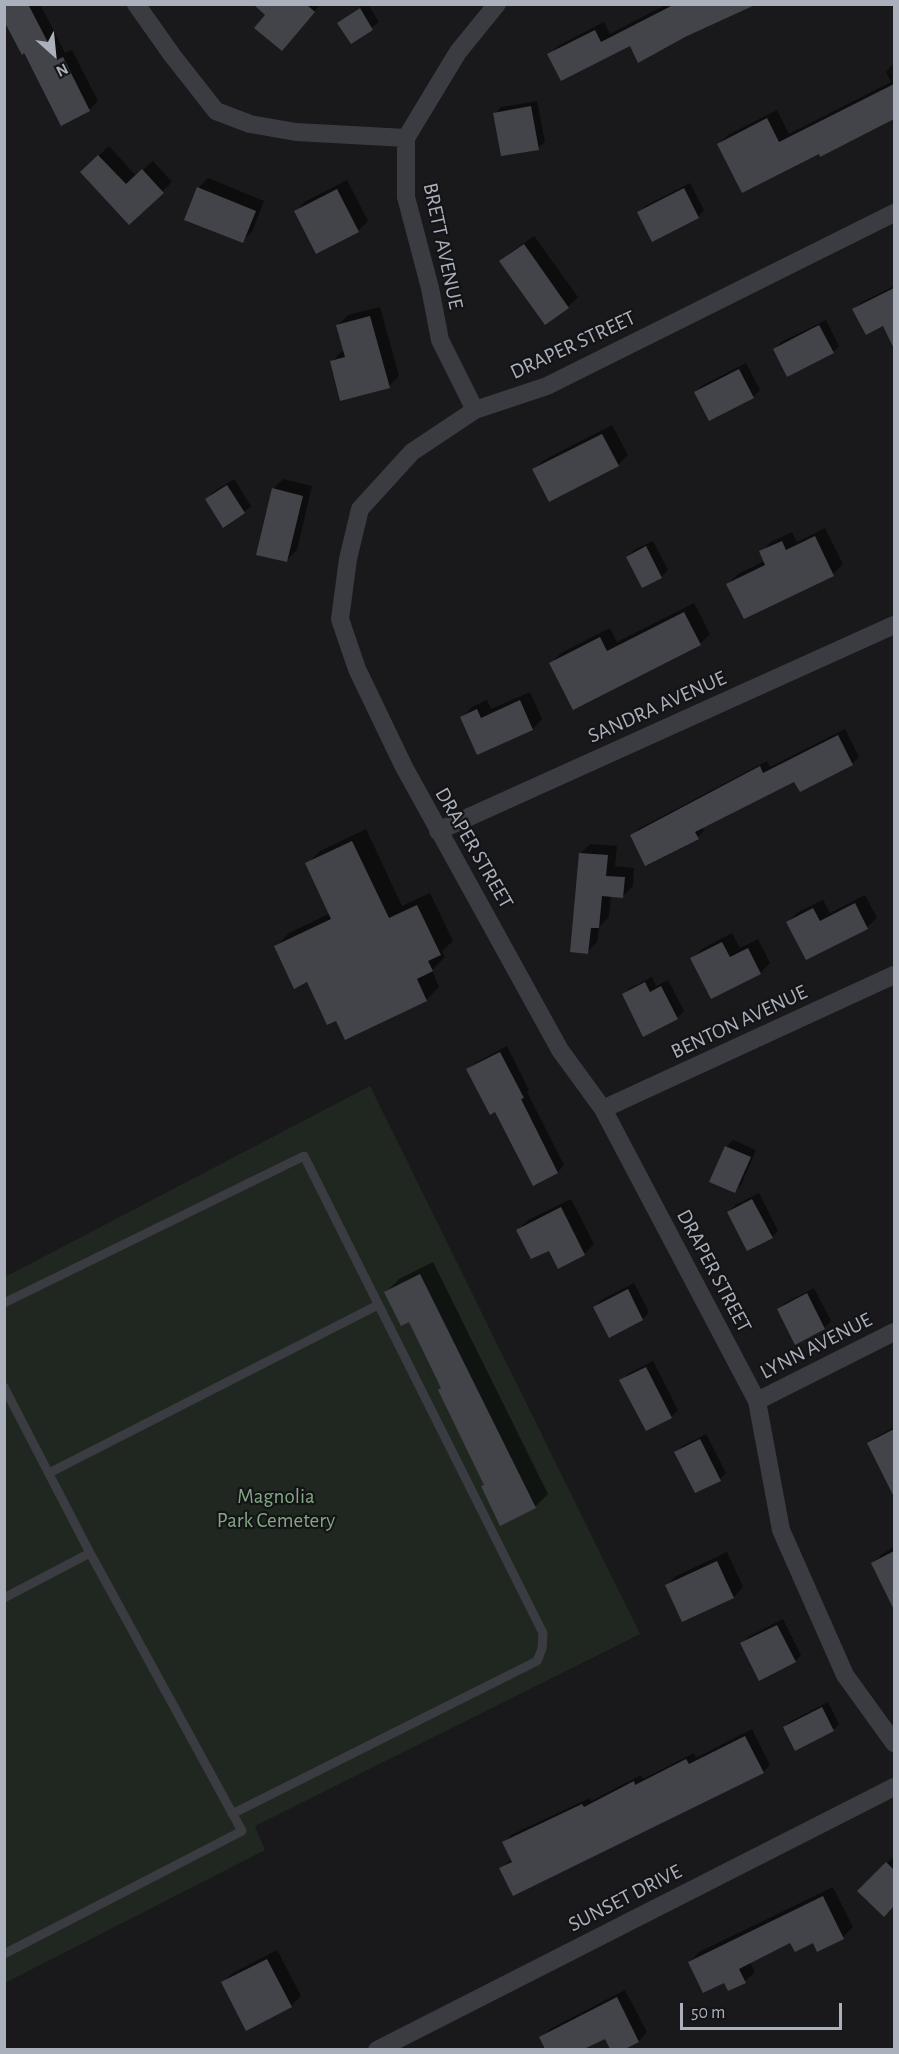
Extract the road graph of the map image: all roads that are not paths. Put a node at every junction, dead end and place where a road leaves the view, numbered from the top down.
1 (136, 4) edge
2 (498, 4) edge
3 (406, 138) junction
4 (894, 213) edge
5 (475, 410) junction
6 (894, 625) edge
7 (438, 831) junction
8 (894, 975) edge
9 (603, 1109) junction
10 (4, 1303) edge
11 (378, 1305) junction
12 (894, 1332) edge
13 (4, 1387) edge
14 (757, 1401) junction
15 (49, 1473) junction
16 (90, 1553) junction
17 (4, 1599) edge
18 (894, 1743) edge
19 (894, 1787) edge
20 (232, 1814) junction
21 (4, 1954) edge
22 (377, 2049) edge

1 - 3 street
2 - 3 street
3 - 5 street, BRETT AVENUE
4 - 5 street, DRAPER STREET
5 - 7 street, DRAPER STREET
6 - 7 street, SANDRA AVENUE
7 - 9 street, DRAPER STREET
8 - 9 street, BENTON AVENUE
9 - 14 street, DRAPER STREET
10 - 11 lane
11 - 15 lane
11 - 20 lane
12 - 14 street, LYNN AVENUE
13 - 15 lane
14 - 18 street, DRAPER STREET
15 - 16 lane
16 - 17 lane
16 - 20 lane
19 - 22 street, SUNSET DRIVE
20 - 21 lane

